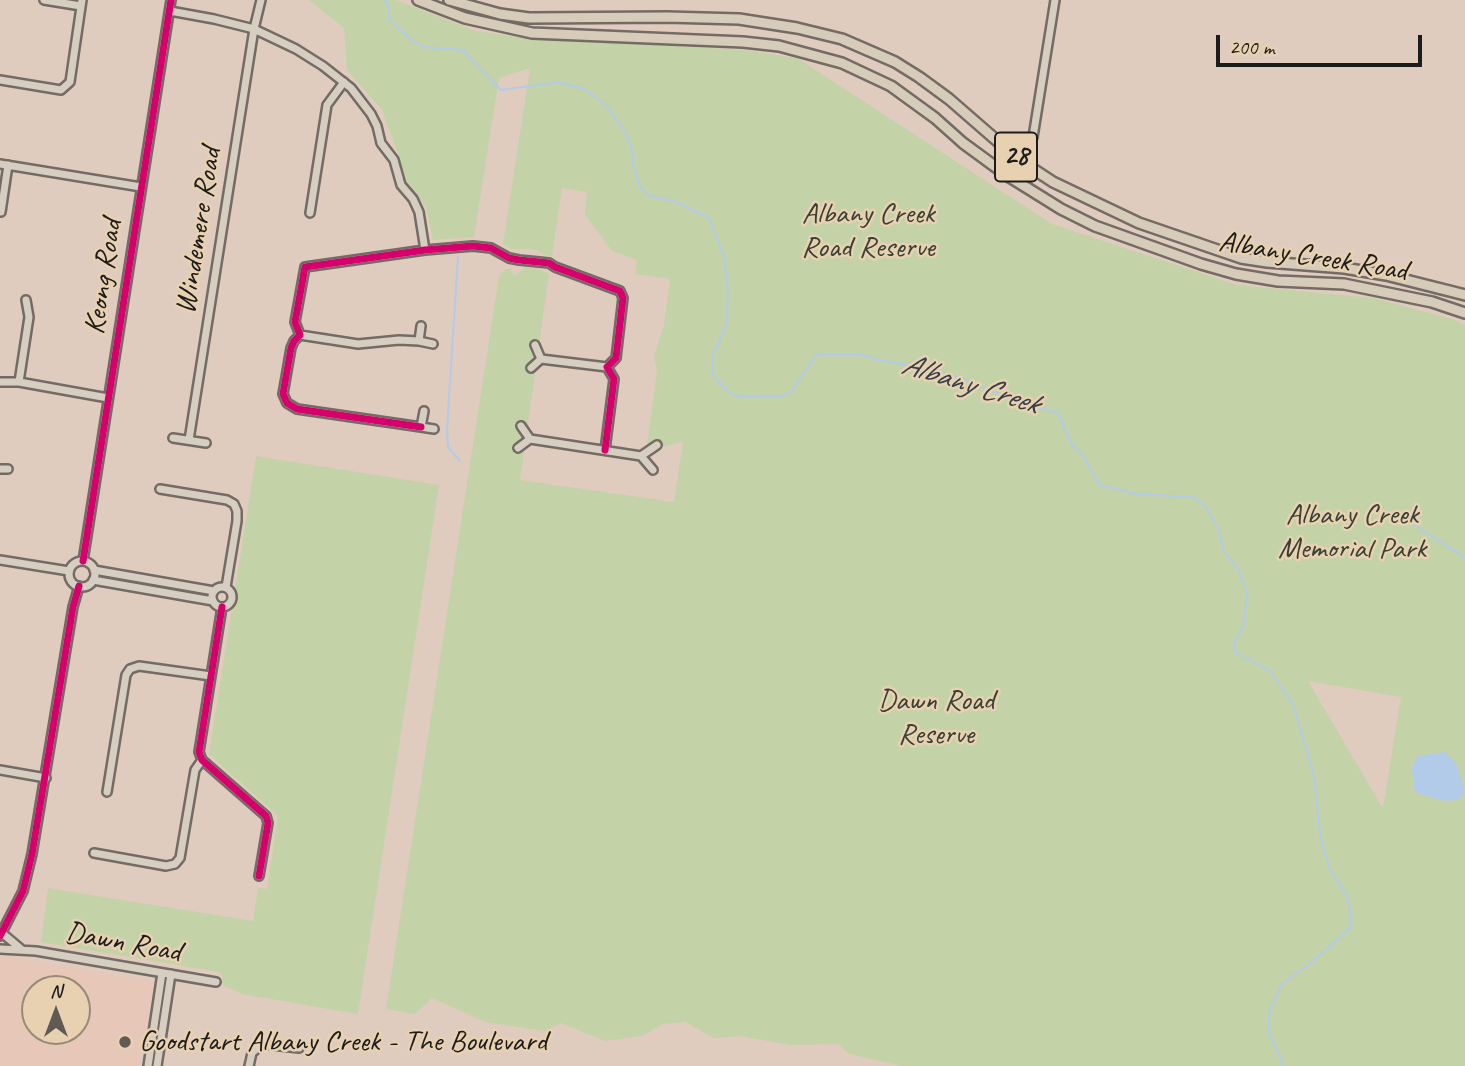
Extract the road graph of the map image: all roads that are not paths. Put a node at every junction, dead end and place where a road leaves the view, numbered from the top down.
1 (44, 0) edge
2 (171, 0) edge
3 (261, 0) edge
4 (418, 0) edge
5 (449, 0) edge
6 (1055, 0) edge
7 (82, 3) edge
8 (170, 12) junction
9 (254, 29) junction
10 (0, 80) edge
11 (344, 82) junction
12 (1018, 159) junction
13 (4, 165) edge
14 (1008, 176) junction
15 (142, 187) junction
16 (1, 212) edge
17 (310, 213) dead end
18 (425, 250) junction
19 (1465, 295) edge
20 (26, 300) dead end
21 (1465, 313) edge
22 (421, 326) dead end
23 (300, 335) junction
24 (419, 341) junction
25 (433, 344) dead end
26 (535, 345) dead end
27 (541, 359) junction
28 (607, 367) junction
29 (531, 368) dead end
30 (0, 382) edge
31 (19, 382) junction
32 (108, 398) junction
33 (424, 411) dead end
34 (521, 426) dead end
35 (421, 427) junction
36 (434, 429) dead end
37 (173, 438) dead end
38 (530, 439) junction
39 (189, 440) junction
40 (206, 443) dead end
41 (657, 445) dead end
42 (518, 448) dead end
43 (606, 450) junction
44 (641, 456) junction
45 (653, 470) dead end
46 (160, 489) dead end
47 (0, 560) edge
48 (83, 561) junction
49 (94, 570) junction
50 (69, 571) junction
51 (93, 580) junction
52 (79, 586) junction
53 (226, 587) junction
54 (214, 591) junction
55 (213, 601) junction
56 (222, 607) junction
57 (211, 677) junction
58 (202, 760) junction
59 (0, 770) edge
60 (46, 778) junction
61 (107, 792) dead end
62 (94, 853) dead end
63 (259, 876) dead end
64 (1, 935) edge
65 (0, 949) edge
66 (22, 949) junction
67 (162, 973) junction
68 (172, 974) junction
69 (216, 982) dead end
70 (299, 1048) dead end
71 (148, 1066) edge
72 (157, 1066) edge
73 (249, 1066) edge

1 - 7 street
2 - 8 street, Keong Road
3 - 9 street, Windemere Road
4 - 14 main road, Albany Creek Road / 28
5 - 12 main road, Albany Creek Road / 28
6 - 12 street
7 - 10 street
8 - 9 street
8 - 15 street, Keong Road
9 - 11 street
9 - 39 street, Windemere Road
11 - 17 street
11 - 18 street
12 - 14 street
12 - 19 main road, Albany Creek Road / 28
13 - 15 street
13 - 16 street
14 - 21 main road, Albany Creek Road / 28
15 - 32 street, Keong Road
18 - 23 street
18 - 28 street
20 - 31 street
22 - 24 street
23 - 24 street
23 - 35 street
24 - 25 street
26 - 27 street
27 - 28 street
27 - 29 street
28 - 43 street
30 - 31 street
31 - 32 street
32 - 48 street, Keong Road
33 - 35 street
34 - 38 street
35 - 36 street
37 - 39 street
38 - 42 street
38 - 43 street
39 - 40 street
41 - 44 street
43 - 44 street
44 - 45 street
46 - 53 street
47 - 50 street
48 - 49 street
48 - 50 street
49 - 51 street
49 - 54 street
50 - 52 street
51 - 52 street
51 - 55 street
52 - 60 street
53 - 54 street
53 - 56 street
54 - 55 street
55 - 56 street
56 - 57 street
57 - 58 street
57 - 61 street
58 - 62 street
58 - 63 street
59 - 60 street
60 - 64 street
64 - 66 street, Dawn Road
65 - 66 street, Dawn Road
66 - 67 street, Dawn Road
67 - 68 street, Dawn Road
67 - 71 street
68 - 69 street, Dawn Road
68 - 72 street
70 - 73 street

